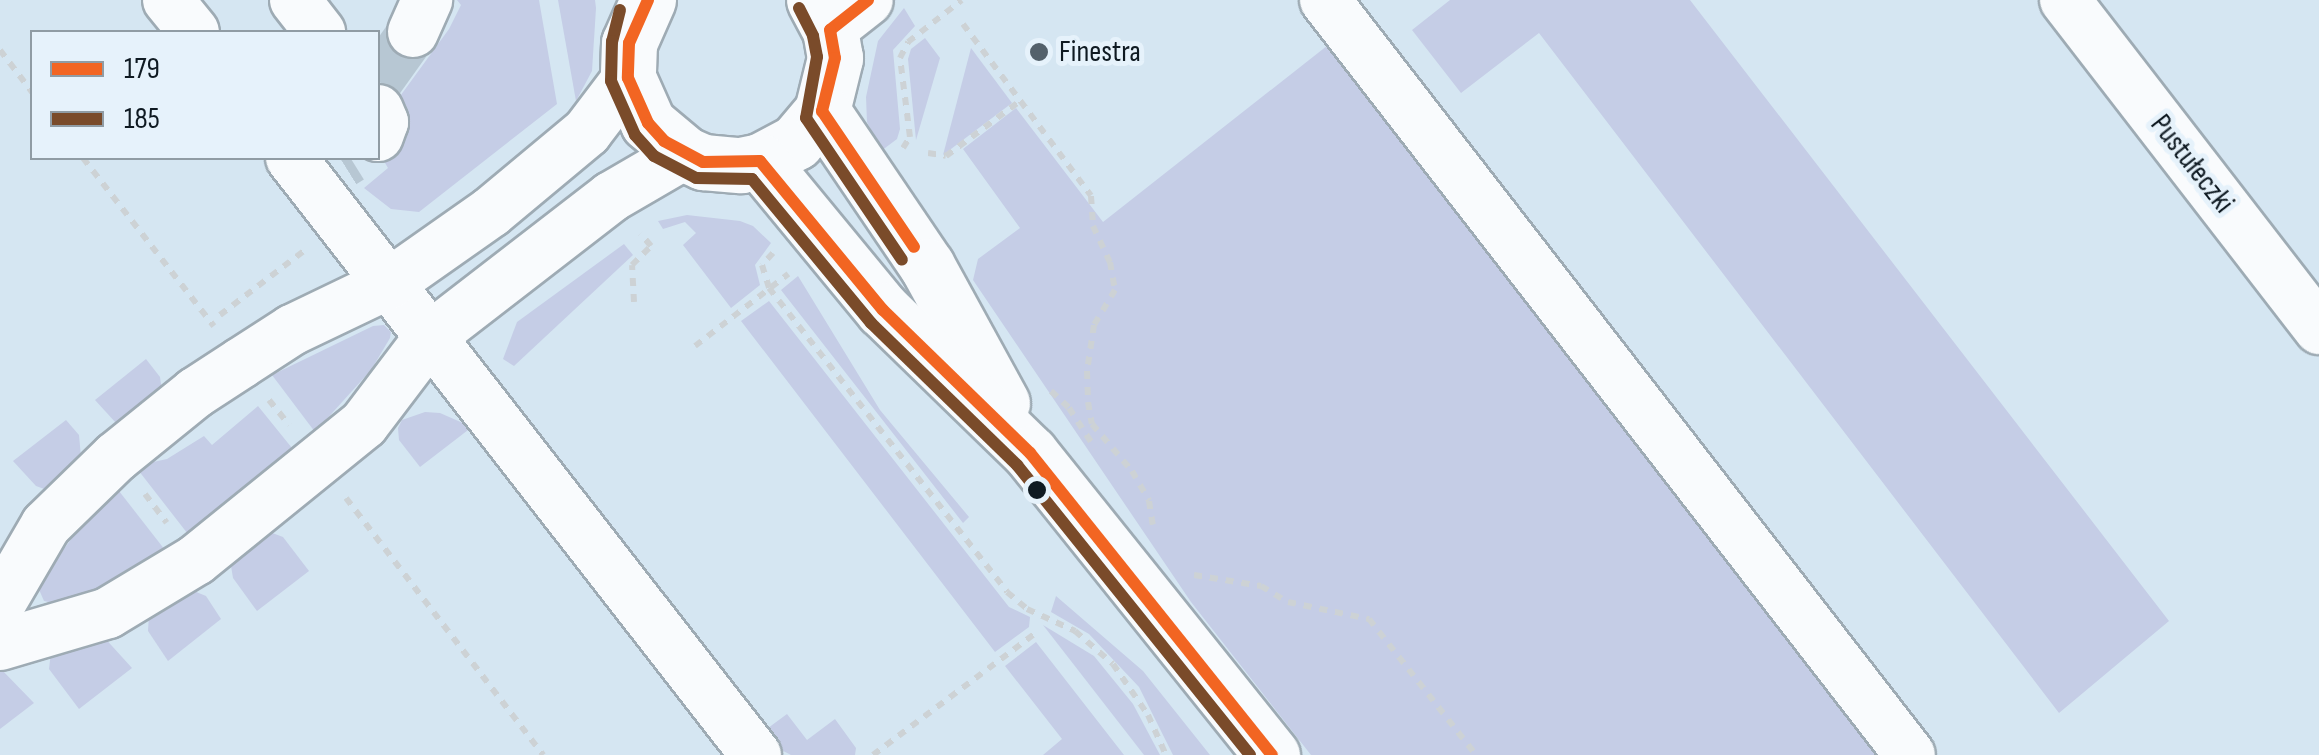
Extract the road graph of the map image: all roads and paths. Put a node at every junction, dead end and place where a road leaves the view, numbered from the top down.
1 (168, 0) edge
2 (962, 0) edge
3 (1325, 0) edge
4 (2064, 0) edge
5 (641, 3) edge
6 (838, 10) edge
7 (963, 24) dead end
8 (192, 30) edge
9 (0, 50) edge
10 (628, 78) junction
11 (30, 89) edge
12 (1020, 101) junction
13 (906, 106) dead end
14 (822, 111) junction
15 (928, 152) dead end
16 (685, 154) junction
17 (332, 161) edge
18 (760, 161) junction
19 (633, 223) dead end
20 (784, 244) dead end
21 (390, 283) junction
22 (769, 288) junction
23 (634, 302) dead end
24 (2319, 329) edge
25 (430, 336) junction
26 (695, 346) dead end
27 (1046, 383) dead end
28 (1030, 453) junction
29 (1098, 454) dead end
30 (116, 457) junction
31 (1144, 523) dead end
32 (196, 560) junction
33 (1189, 572) dead end
34 (0, 604) edge
35 (1038, 631) dead end
36 (0, 645) edge
37 (756, 755) edge
38 (873, 755) edge
39 (1166, 755) edge
40 (1272, 755) edge
41 (1476, 755) edge
42 (1910, 755) edge

1 - 8 street
2 - 13 path
3 - 42 street
4 - 24 street, Pustułeczki
5 - 10 main road
6 - 14 main road
7 - 12 path
9 - 11 path
10 - 16 main road
10 - 21 street
12 - 15 path
12 - 31 path
14 - 18 main road
14 - 28 main road
16 - 18 main road
16 - 25 street
17 - 21 street
18 - 28 main road
19 - 23 path
20 - 22 path
21 - 25 street
21 - 30 street
22 - 26 path
22 - 39 path
25 - 32 street
25 - 37 street
27 - 29 path
28 - 40 main road
30 - 32 path
30 - 34 street
32 - 36 street
33 - 41 path
35 - 38 path

